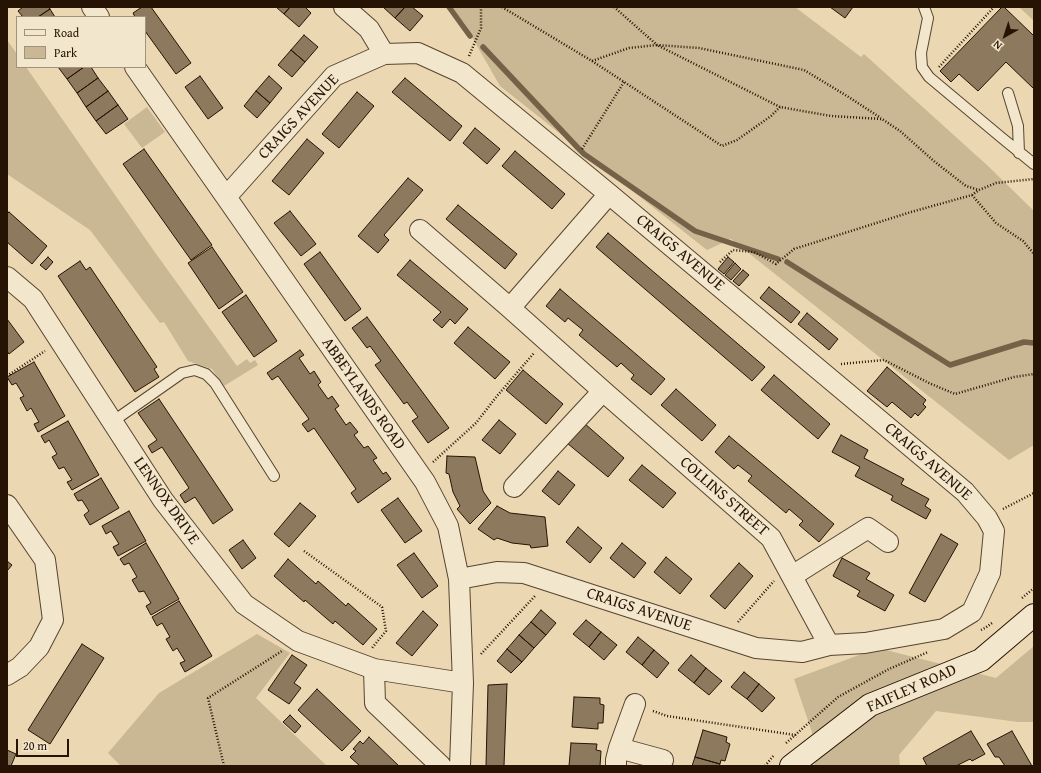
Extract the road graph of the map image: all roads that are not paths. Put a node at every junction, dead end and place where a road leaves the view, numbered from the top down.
1 (92, 7) edge
2 (344, 7) edge
3 (924, 7) edge
4 (98, 16) edge
5 (384, 54) junction
6 (136, 68) edge
7 (1008, 93) dead end
8 (1019, 153) junction
9 (1034, 164) edge
10 (609, 194) junction
11 (226, 197) junction
12 (420, 230) dead end
13 (7, 277) edge
14 (510, 308) junction
15 (603, 391) junction
16 (112, 422) junction
17 (274, 476) dead end
18 (514, 487) dead end
19 (7, 505) edge
20 (888, 542) dead end
21 (789, 571) junction
22 (459, 579) junction
23 (1034, 615) edge
24 (829, 645) junction
25 (366, 666) junction
26 (7, 675) edge
27 (462, 679) junction
28 (635, 704) road end
29 (618, 757) edge
30 (664, 760) dead end
31 (441, 766) edge
32 (460, 766) edge
33 (791, 766) edge

1 - 4 street
2 - 5 street
3 - 8 lane
5 - 10 street, CRAIGS AVENUE
5 - 11 street, CRAIGS AVENUE
6 - 11 street, ABBEYLANDS ROAD
7 - 8 lane
8 - 9 lane
10 - 14 street
10 - 24 street, CRAIGS AVENUE
11 - 22 street, ABBEYLANDS ROAD
12 - 14 street, COLLINS STREET
13 - 16 street, LENNOX DRIVE
14 - 15 street, COLLINS STREET
15 - 18 street
15 - 21 street, COLLINS STREET
16 - 17 lane
16 - 25 street, LENNOX DRIVE
19 - 26 street
20 - 21 street
21 - 24 street, COLLINS STREET
22 - 24 street, CRAIGS AVENUE
22 - 27 street, ABBEYLANDS ROAD
23 - 33 street, FAIFLEY ROAD
25 - 27 street, LENNOX DRIVE
25 - 31 street
27 - 32 street, ABBEYLANDS ROAD
28 - 29 street
29 - 30 street

